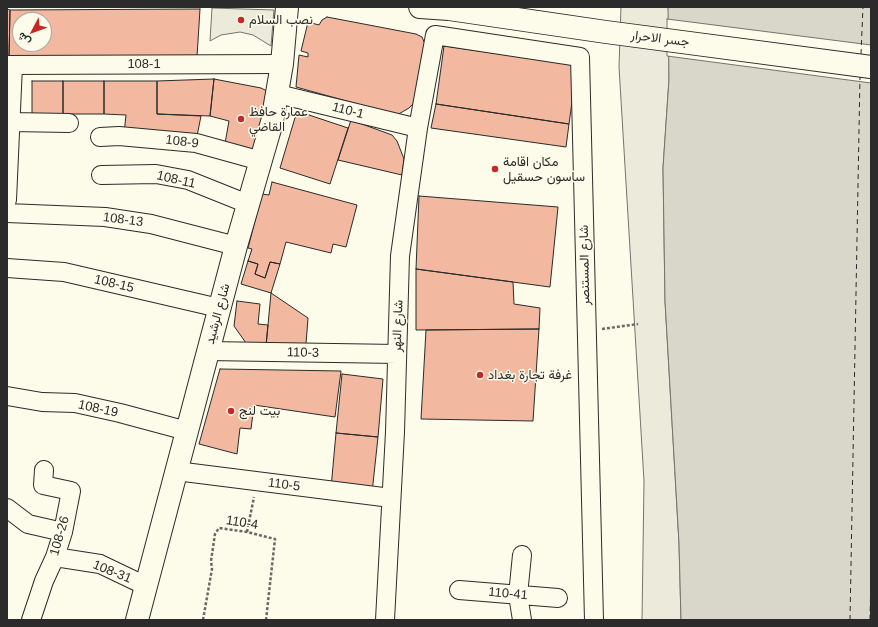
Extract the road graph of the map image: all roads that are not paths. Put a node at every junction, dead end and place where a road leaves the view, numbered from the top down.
1 (287, 7) edge
2 (420, 7) edge
3 (435, 35) joint
4 (282, 64) junction
5 (10, 65) edge
6 (871, 67) edge
7 (278, 94) junction
8 (11, 122) junction
9 (69, 123) dead end
10 (418, 128) junction
11 (100, 137) dead end
12 (261, 160) junction
13 (101, 175) dead end
14 (7, 200) edge
15 (248, 204) junction
16 (7, 213) edge
17 (236, 246) junction
18 (7, 268) edge
19 (219, 308) junction
20 (208, 351) junction
21 (397, 354) junction
22 (7, 396) edge
23 (187, 431) junction
24 (44, 470) dead end
25 (176, 471) junction
26 (391, 498) junction
27 (7, 508) edge
28 (63, 532) junction
29 (522, 555) dead end
30 (55, 557) junction
31 (146, 586) junction
32 (459, 590) dead end
33 (518, 595) junction
34 (558, 598) dead end
35 (142, 619) edge
36 (31, 620) edge
37 (385, 620) edge
38 (522, 620) edge
39 (594, 620) edge

1 - 4 main road, شارع الرشيد
2 - 6 main road, جسر الاحرار
3 - 10 street, شارع النهر
3 - 39 street, شارع المستنصر
4 - 5 street, 108-1
4 - 7 main road, شارع الرشيد
5 - 8 street
7 - 10 street, 110-1
7 - 12 main road, شارع الرشيد
8 - 9 street
8 - 14 street
10 - 21 street, شارع النهر
11 - 12 street, 108-9
12 - 15 main road, شارع الرشيد
13 - 15 street, 108-11
15 - 17 main road, شارع الرشيد
16 - 17 street, 108-13
17 - 19 main road, شارع الرشيد
18 - 19 street, 108-15
19 - 20 main road, شارع الرشيد
20 - 21 street, 110-3
20 - 23 main road, شارع الرشيد
21 - 26 street, شارع النهر
22 - 23 street, 108-19
23 - 25 main road, شارع الرشيد
24 - 28 street, 108-26
25 - 26 street, 110-5
25 - 31 main road, شارع الرشيد
26 - 37 street, شارع النهر
27 - 28 street
28 - 30 street, 108-26
29 - 33 street
30 - 31 street, 108-31
30 - 36 street, 108-26
31 - 35 main road, شارع الرشيد
32 - 33 street, 110-41
33 - 34 street, 110-41
33 - 38 street

